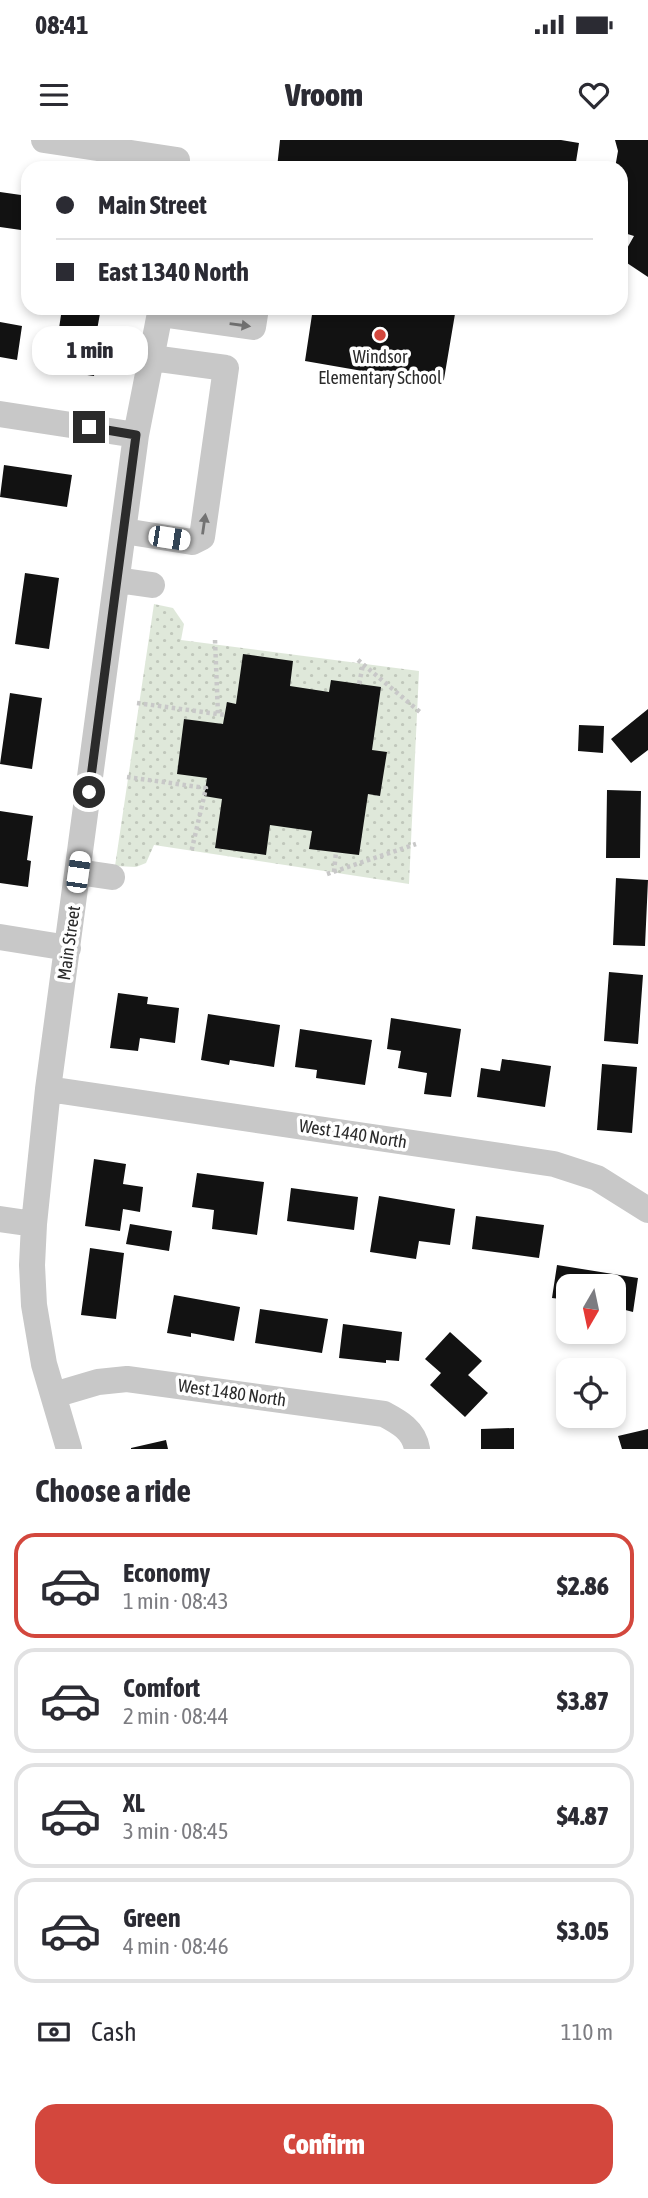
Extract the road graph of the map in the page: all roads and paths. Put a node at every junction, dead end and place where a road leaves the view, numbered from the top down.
1 (44, 140) edge
2 (178, 156) edge
3 (159, 315) edge
4 (183, 315) edge
5 (255, 315) edge
6 (152, 358) junction
7 (0, 414) edge
8 (136, 435) junction
9 (124, 531) junction
10 (117, 580) junction
11 (152, 585) dead end
12 (215, 640) dead end
13 (359, 684) dead end
14 (137, 703) dead end
15 (421, 713) dead end
16 (218, 715) junction
17 (225, 715) dead end
18 (127, 777) dead end
19 (416, 844) dead end
20 (336, 852) dead end
21 (191, 853) dead end
22 (78, 872) junction
23 (334, 872) junction
24 (327, 874) dead end
25 (112, 877) dead end
26 (0, 937) edge
27 (68, 948) junction
28 (48, 1089) junction
29 (648, 1210) edge
30 (0, 1219) edge
31 (34, 1224) junction
32 (54, 1395) junction
33 (412, 1439) edge
34 (69, 1449) edge

1 - 2 street
3 - 6 street, Main Street
4 -> 5 street
6 - 8 street, Main Street
9 -> 6 street
7 - 8 street
8 - 9 street, Main Street
9 - 10 street, Main Street
10 - 11 street
10 - 22 street, Main Street
12 - 16 path
13 - 15 path
14 - 16 path
16 - 17 path
18 - 21 path
19 - 23 path
20 - 23 path
22 - 25 street
22 - 27 street, Main Street
23 - 24 path
26 - 27 street
27 - 28 street, Main Street
28 - 29 street, West 1440 North
28 - 31 street, Main Street
30 - 31 street
31 - 32 street, Main Street
32 - 33 street, West 1480 North
32 - 34 street, Main Street

